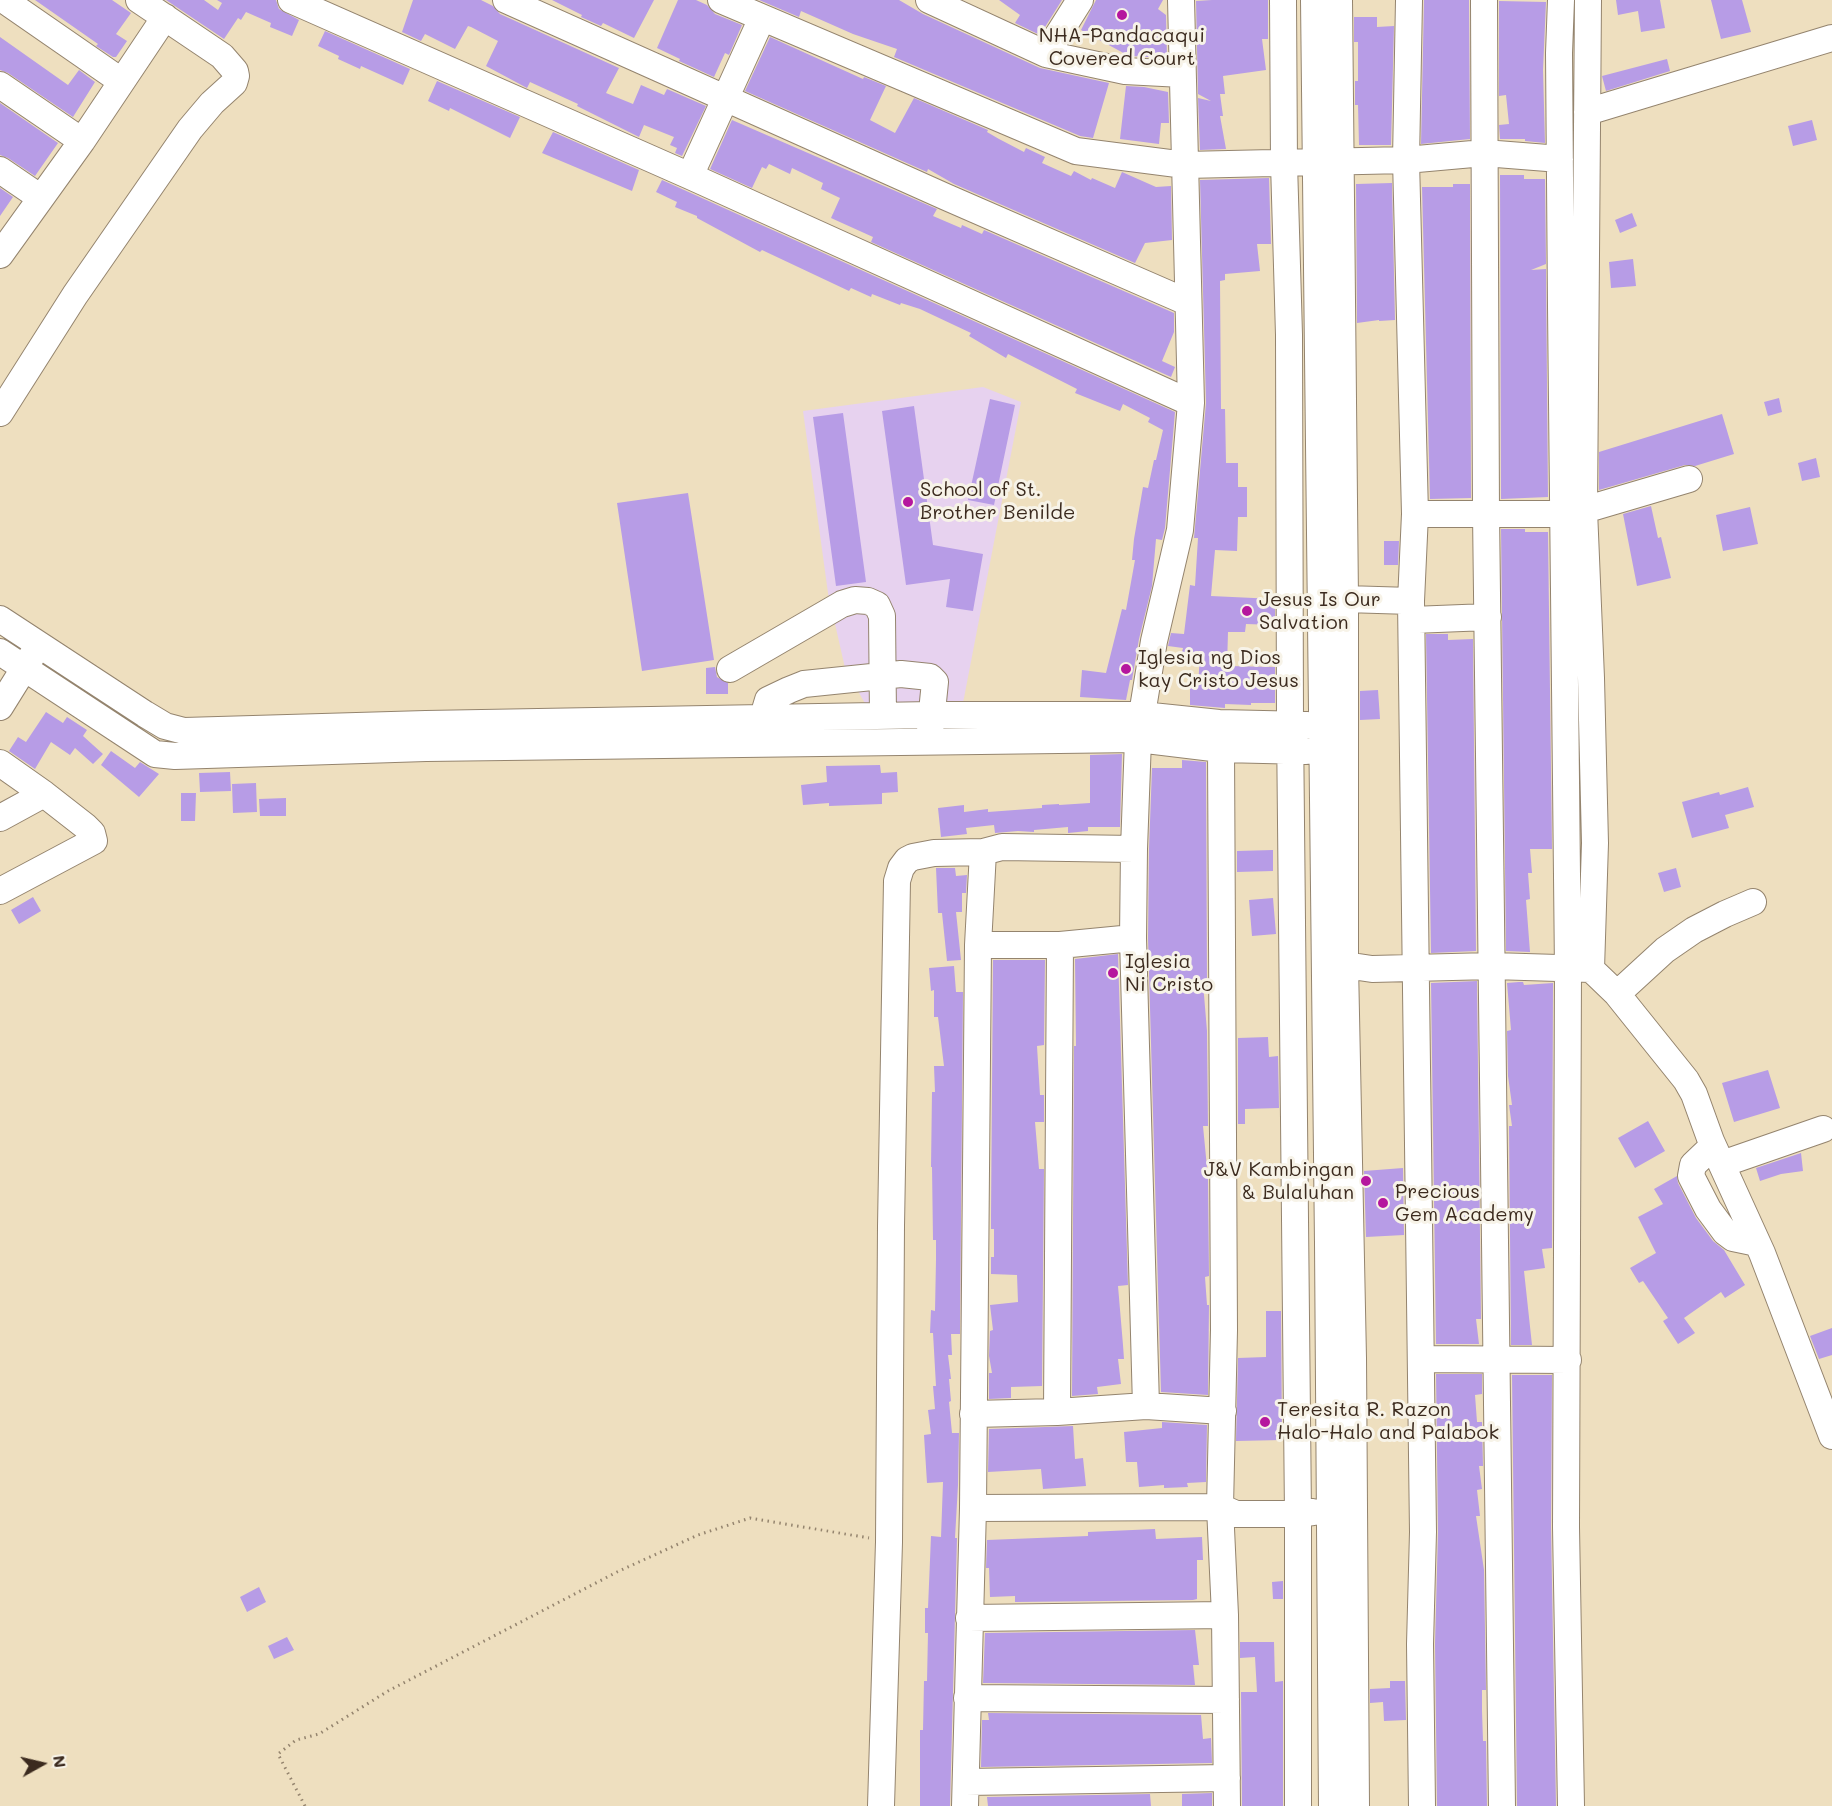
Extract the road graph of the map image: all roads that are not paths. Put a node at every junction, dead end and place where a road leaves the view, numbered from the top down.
1 (4, 0) edge
2 (139, 0) edge
3 (291, 0) edge
4 (506, 0) edge
5 (721, 0) edge
6 (929, 0) edge
7 (1080, 0) edge
8 (1181, 0) edge
9 (1283, 0) edge
10 (1314, 0) edge
11 (1340, 0) edge
12 (1409, 0) edge
13 (1484, 0) edge
14 (1561, 0) edge
15 (1588, 0) edge
16 (973, 9) edge
17 (165, 17) junction
18 (762, 18) junction
19 (1832, 38) edge
20 (1046, 54) junction
21 (1182, 74) junction
22 (121, 81) junction
23 (0, 85) edge
24 (726, 99) junction
25 (1587, 112) junction
26 (82, 141) junction
27 (1484, 153) junction
28 (1560, 159) junction
29 (1406, 160) junction
30 (1314, 162) junction
31 (1340, 162) junction
32 (1284, 163) junction
33 (1185, 165) junction
34 (0, 170) edge
35 (690, 176) junction
36 (41, 198) junction
37 (0, 255) edge
38 (1187, 302) junction
39 (1191, 403) junction
40 (0, 412) edge
41 (1689, 479) dead end
42 (1574, 512) junction
43 (1486, 513) junction
44 (1415, 514) junction
45 (1345, 599) junction
46 (1412, 610) junction
47 (1488, 617) junction
48 (0, 619) edge
49 (38, 645) junction
50 (0, 652) edge
51 (24, 668) junction
52 (730, 669) dead end
53 (882, 675) junction
54 (0, 707) edge
55 (883, 716) junction
56 (932, 716) junction
57 (762, 720) junction
58 (1219, 723) junction
59 (1290, 724) junction
60 (1322, 725) junction
61 (1140, 727) junction
62 (426, 736) junction
63 (928, 742) junction
64 (759, 745) junction
65 (1221, 749) junction
66 (1291, 751) junction
67 (1322, 752) junction
68 (0, 763) edge
69 (44, 794) junction
70 (0, 818) edge
71 (1134, 849) junction
72 (983, 852) junction
73 (0, 891) edge
74 (1753, 902) dead end
75 (1133, 938) junction
76 (978, 945) junction
77 (1060, 945) junction
78 (1345, 965) junction
79 (1492, 966) junction
80 (1417, 968) junction
81 (1579, 970) junction
82 (1617, 994) junction
83 (1823, 1129) dead end
84 (1718, 1155) junction
85 (1421, 1359) junction
86 (1496, 1360) junction
87 (1568, 1360) junction
88 (1146, 1406) junction
89 (1057, 1412) junction
90 (1223, 1412) junction
91 (973, 1414) junction
92 (1832, 1436) edge
93 (1220, 1507) junction
94 (973, 1508) junction
95 (1328, 1509) junction
96 (1298, 1514) junction
97 (1225, 1615) junction
98 (969, 1618) junction
99 (967, 1698) junction
100 (1226, 1700) junction
101 (1227, 1778) junction
102 (966, 1794) edge
103 (881, 1806) edge
104 (1227, 1806) edge
105 (1298, 1806) edge
106 (1332, 1806) edge
107 (1356, 1806) edge
108 (1422, 1806) edge
109 (1502, 1806) edge
110 (1570, 1806) edge

1 - 22 street
2 - 17 street
3 - 35 street
4 - 24 street
5 - 18 street
6 - 16 street
7 - 20 street
8 - 21 street
9 - 32 street
10 - 30 street
11 - 31 street
12 - 29 street
13 - 27 street
14 - 28 street
15 - 25 street
16 - 20 street
17 - 22 street
17 - 40 street
18 - 24 street
18 - 33 street
19 - 25 street
20 - 21 street
21 - 33 street
22 - 26 street
23 - 26 street
24 - 35 street
24 - 38 street
25 - 42 street
26 - 36 street
27 - 28 street
27 - 29 street
27 - 43 street
28 - 42 street
29 - 31 street
29 - 44 street
30 - 31 street
30 - 32 street
30 - 60 street
31 - 45 street
32 - 33 street
32 - 59 street
33 - 38 street
34 - 36 street
35 - 39 street
36 - 37 street
38 - 39 street
39 - 61 street
41 - 42 street
42 - 43 street
42 - 81 street
43 - 44 street
43 - 47 street
44 - 46 street
45 - 46 street
45 - 78 street
46 - 47 street
46 - 80 street
47 - 79 street
48 - 49 street
49 - 51 street
49 - 62 street
50 - 51 street
51 - 54 street
51 - 62 street
52 - 53 street
53 - 55 street
53 - 56 street
53 - 57 street
55 - 56 street
55 - 57 street
56 - 61 street
56 - 63 street
57 - 62 street
57 - 64 street
58 - 59 street
58 - 61 street
58 - 65 street
59 - 60 street
59 - 66 street
60 - 67 street
61 - 63 street
61 - 65 street
61 - 71 street
62 - 64 street
63 - 64 street
65 - 66 street
65 - 90 street
66 - 67 street
66 - 96 street
67 - 95 street
68 - 69 street
69 - 70 street
69 - 73 street
71 - 72 street
71 - 75 street
72 - 76 street
72 - 103 street
74 - 82 street
75 - 77 street
75 - 88 street
76 - 77 street
76 - 91 street
77 - 89 street
78 - 80 street
78 - 107 street
79 - 80 street
79 - 81 street
79 - 86 street
80 - 85 street
81 - 82 street
81 - 87 street
82 - 84 street
83 - 84 street
84 - 92 street
85 - 86 street
85 - 108 street
86 - 87 street
86 - 109 street
87 - 110 street
88 - 89 street
88 - 90 street
89 - 91 street
90 - 93 street
91 - 94 street
93 - 94 street
93 - 96 street
93 - 97 street
94 - 98 street
95 - 96 street
95 - 106 street
96 - 105 street
97 - 98 street
97 - 100 street
98 - 99 street
99 - 100 street
99 - 102 street
100 - 101 street
101 - 102 street
101 - 104 street

